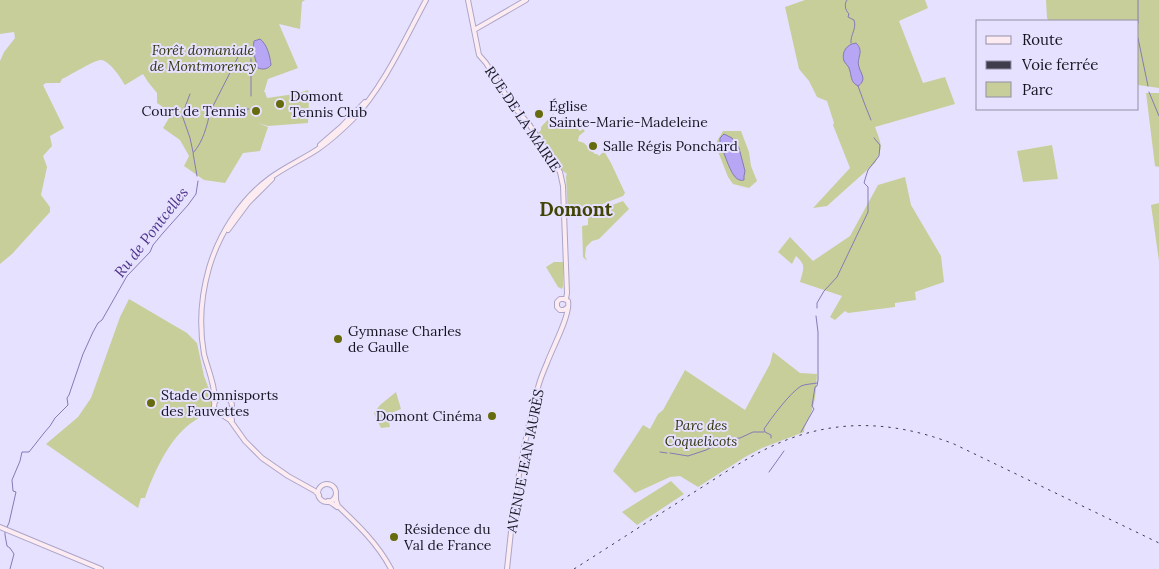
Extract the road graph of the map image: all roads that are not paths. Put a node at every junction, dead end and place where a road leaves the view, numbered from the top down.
1 (426, 0) edge
2 (468, 0) edge
3 (526, 0) edge
4 (474, 30) junction
5 (566, 299) junction
6 (568, 307) junction
7 (561, 310) junction
8 (562, 326) junction
9 (213, 386) junction
10 (223, 396) junction
11 (214, 402) junction
12 (231, 409) junction
13 (221, 414) junction
14 (275, 468) junction
15 (305, 486) junction
16 (321, 486) junction
17 (336, 494) junction
18 (319, 495) junction
19 (328, 501) junction
20 (0, 527) edge
21 (101, 569) edge
22 (390, 569) edge
23 (507, 569) edge

1 - 9 main road
2 - 4 main road, RUE DE LA MAIRIE
3 - 4 main road
4 - 5 main road, RUE DE LA MAIRIE
5 - 6 main road
5 - 7 main road
6 - 7 main road
6 - 8 main road, AVENUE JEAN JAURÈS
7 - 8 main road, AVENUE JEAN JAURÈS
8 - 23 main road, AVENUE JEAN JAURÈS
9 - 10 main road
9 - 11 main road
10 - 11 main road
10 - 12 main road
11 - 13 main road
12 - 13 main road
12 - 14 main road
13 - 14 main road
14 - 15 main road
15 - 16 main road
15 - 18 main road
16 - 17 main road
16 - 18 main road
17 - 19 main road
17 - 22 main road
18 - 19 main road
19 - 22 main road
20 - 21 main road

